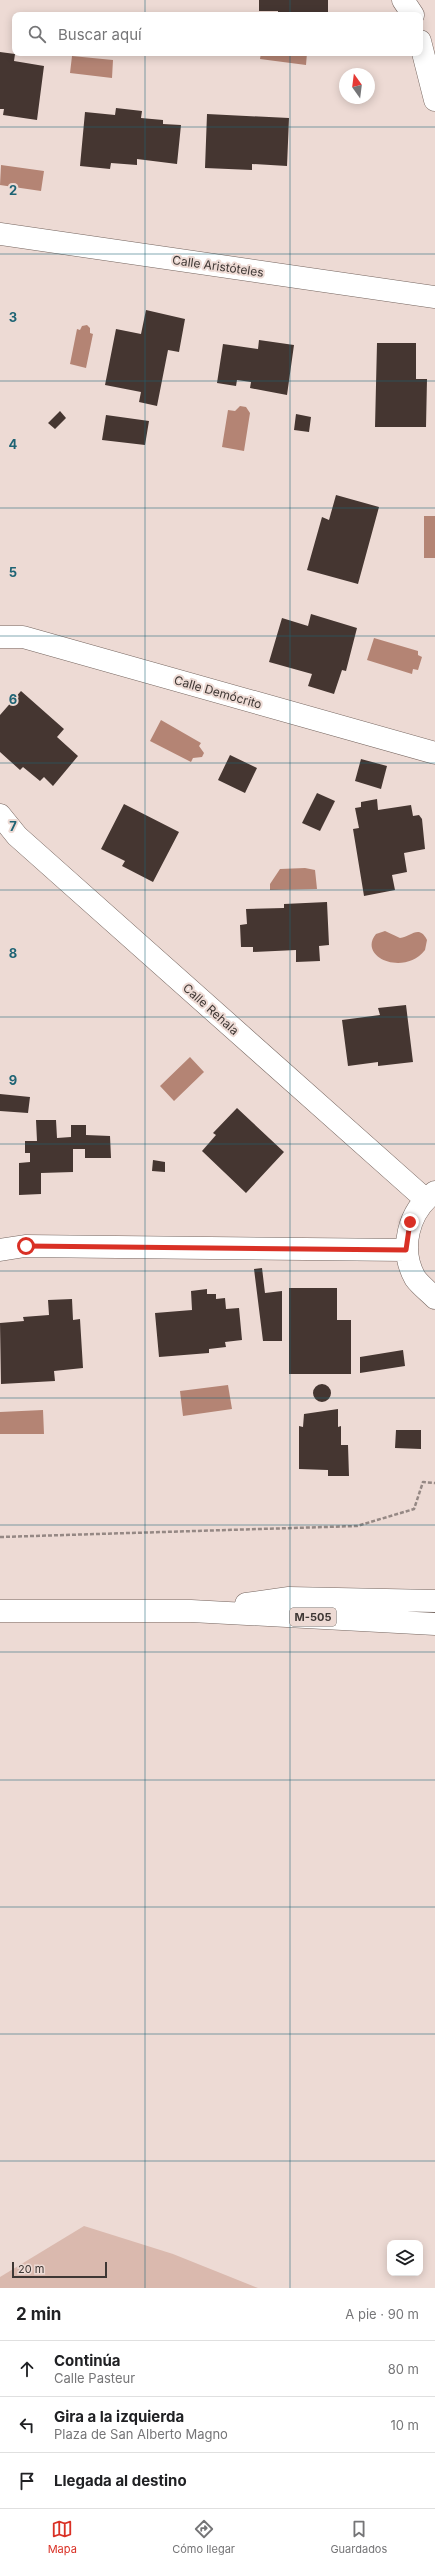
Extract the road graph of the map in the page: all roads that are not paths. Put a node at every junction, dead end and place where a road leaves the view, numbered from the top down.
1 (403, 0) edge
2 (411, 12) edge
3 (423, 52) edge
4 (434, 92) edge
5 (0, 234) edge
6 (435, 297) edge
7 (0, 638) edge
8 (435, 753) edge
9 (0, 815) edge
10 (430, 1196) edge
11 (0, 1250) edge
12 (406, 1250) junction
13 (435, 1298) edge
14 (435, 1592) edge
15 (289, 1598) junction
16 (435, 1602) edge
17 (0, 1611) edge
18 (191, 1611) junction
19 (435, 1624) edge

1 - 2 main road
3 - 4 main road
5 - 6 main road, Calle Aristóteles
7 - 8 main road, Calle Demócrito
9 - 10 main road, Calle Rehala
10 - 12 main road
11 - 12 main road
12 - 13 main road
14 - 15 main road
15 - 16 main road, M-505
15 - 18 main road, M-505
17 - 18 main road, M-505
18 - 19 main road, M-505

